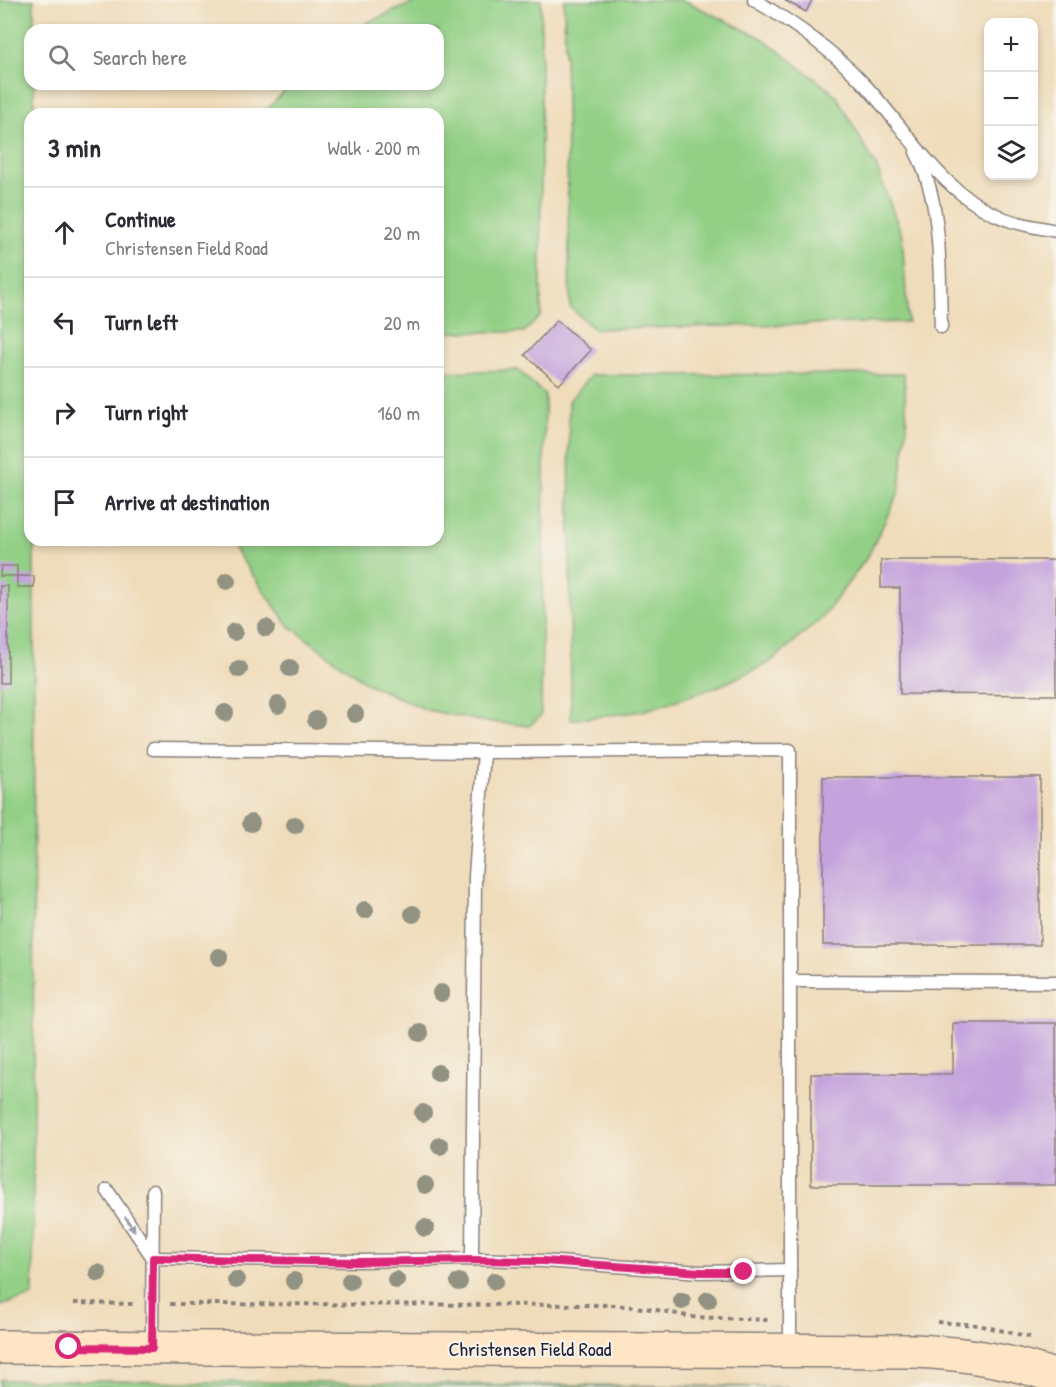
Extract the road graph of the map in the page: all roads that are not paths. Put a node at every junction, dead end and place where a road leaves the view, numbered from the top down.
1 (754, 0) edge
2 (910, 140) junction
3 (1056, 231) edge
4 (940, 327) dead end
5 (153, 749) dead end
6 (484, 752) junction
7 (790, 981) junction
8 (1056, 982) edge
9 (107, 1190) dead end
10 (153, 1191) dead end
11 (153, 1258) junction
12 (472, 1260) junction
13 (790, 1270) junction
14 (790, 1336) junction
15 (0, 1347) edge
16 (152, 1348) junction
17 (1056, 1377) edge

1 - 2 lane
2 - 3 lane
2 - 4 lane
5 - 6 lane
6 - 7 lane
6 - 12 lane
7 - 8 lane
7 - 13 lane
9 -> 11 lane
10 - 11 lane
11 - 12 lane
11 - 16 lane
12 - 13 lane
13 - 14 lane
14 - 16 street, Christensen Field Road
14 - 17 street, Christensen Field Road
15 - 16 street, Christensen Field Road

